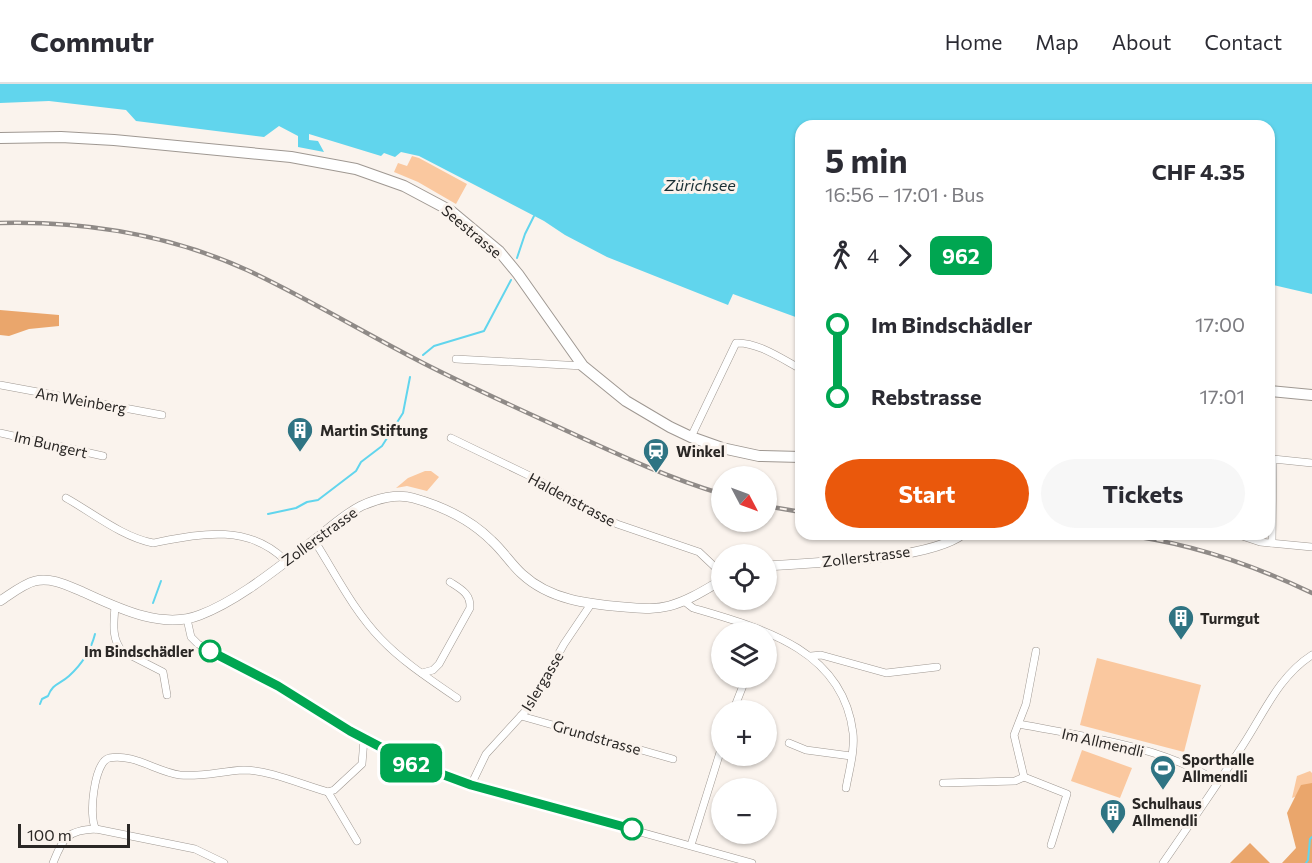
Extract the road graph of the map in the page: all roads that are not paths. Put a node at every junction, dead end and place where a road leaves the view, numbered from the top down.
1 (0, 138) edge
2 (456, 359) dead end
3 (583, 366) junction
4 (795, 366) edge
5 (0, 385) edge
6 (1275, 392) edge
7 (1312, 395) edge
8 (162, 415) dead end
9 (0, 433) edge
10 (692, 437) junction
11 (451, 438) dead end
12 (103, 456) dead end
13 (795, 457) edge
14 (1275, 459) edge
15 (1312, 463) edge
16 (66, 498) dead end
17 (314, 540) junction
18 (952, 540) edge
19 (1248, 540) edge
20 (1272, 540) edge
21 (1272, 543) junction
22 (1312, 547) edge
23 (285, 560) junction
24 (711, 563) edge
25 (777, 565) edge
26 (450, 582) dead end
27 (711, 585) edge
28 (0, 601) edge
29 (684, 601) junction
30 (591, 604) junction
31 (111, 605) junction
32 (187, 620) junction
33 (734, 622) edge
34 (777, 639) edge
35 (1036, 651) dead end
36 (1312, 655) edge
37 (811, 656) junction
38 (937, 667) dead end
39 (422, 673) junction
40 (167, 695) dead end
41 (458, 698) dead end
42 (521, 716) junction
43 (1019, 724) junction
44 (364, 740) junction
45 (789, 743) dead end
46 (851, 756) junction
47 (674, 759) dead end
48 (716, 766) edge
49 (1024, 777) junction
50 (1217, 781) junction
51 (944, 783) dead end
52 (471, 785) junction
53 (846, 788) dead end
54 (328, 792) junction
55 (96, 829) junction
56 (357, 841) dead end
57 (690, 845) junction
58 (1051, 845) dead end
59 (53, 863) edge
60 (224, 863) edge
61 (752, 863) edge
62 (1163, 863) edge

1 - 3 main road, Seestrasse
2 - 3 street
3 - 10 main road, Seestrasse
4 - 10 street
5 - 8 street, Am Weinberg
6 - 7 main road
9 - 12 street, Im Bungert
10 - 13 main road, Seestrasse
11 - 24 street, Haldenstrasse
14 - 15 street
16 - 23 street
17 - 23 street, Zollerstrasse
17 - 30 street, Zollerstrasse
17 - 39 street
18 - 25 street, Zollerstrasse
19 - 21 street
20 - 21 street
21 - 22 street
23 - 32 street, Zollerstrasse
26 - 39 street
27 - 29 street, Zollerstrasse
28 - 31 street, Zollerstrasse
29 - 30 street, Zollerstrasse
29 - 33 street
30 - 42 street, Islergasse
31 - 32 street, Zollerstrasse
31 - 40 street
32 - 44 street
34 - 37 street
35 - 43 street
36 - 50 street
37 - 38 street
37 - 46 street
39 - 41 street
42 - 47 street, Grundstrasse
42 - 52 street, Islergasse
43 - 49 street
43 - 50 street, Im Allmendli
44 - 52 street
44 - 54 street
45 - 46 street
46 - 53 street
48 - 57 street
49 - 51 street
49 - 58 street
50 - 62 street
52 - 57 street
54 - 55 street
54 - 56 street
55 - 59 street
55 - 60 street
57 - 61 street

